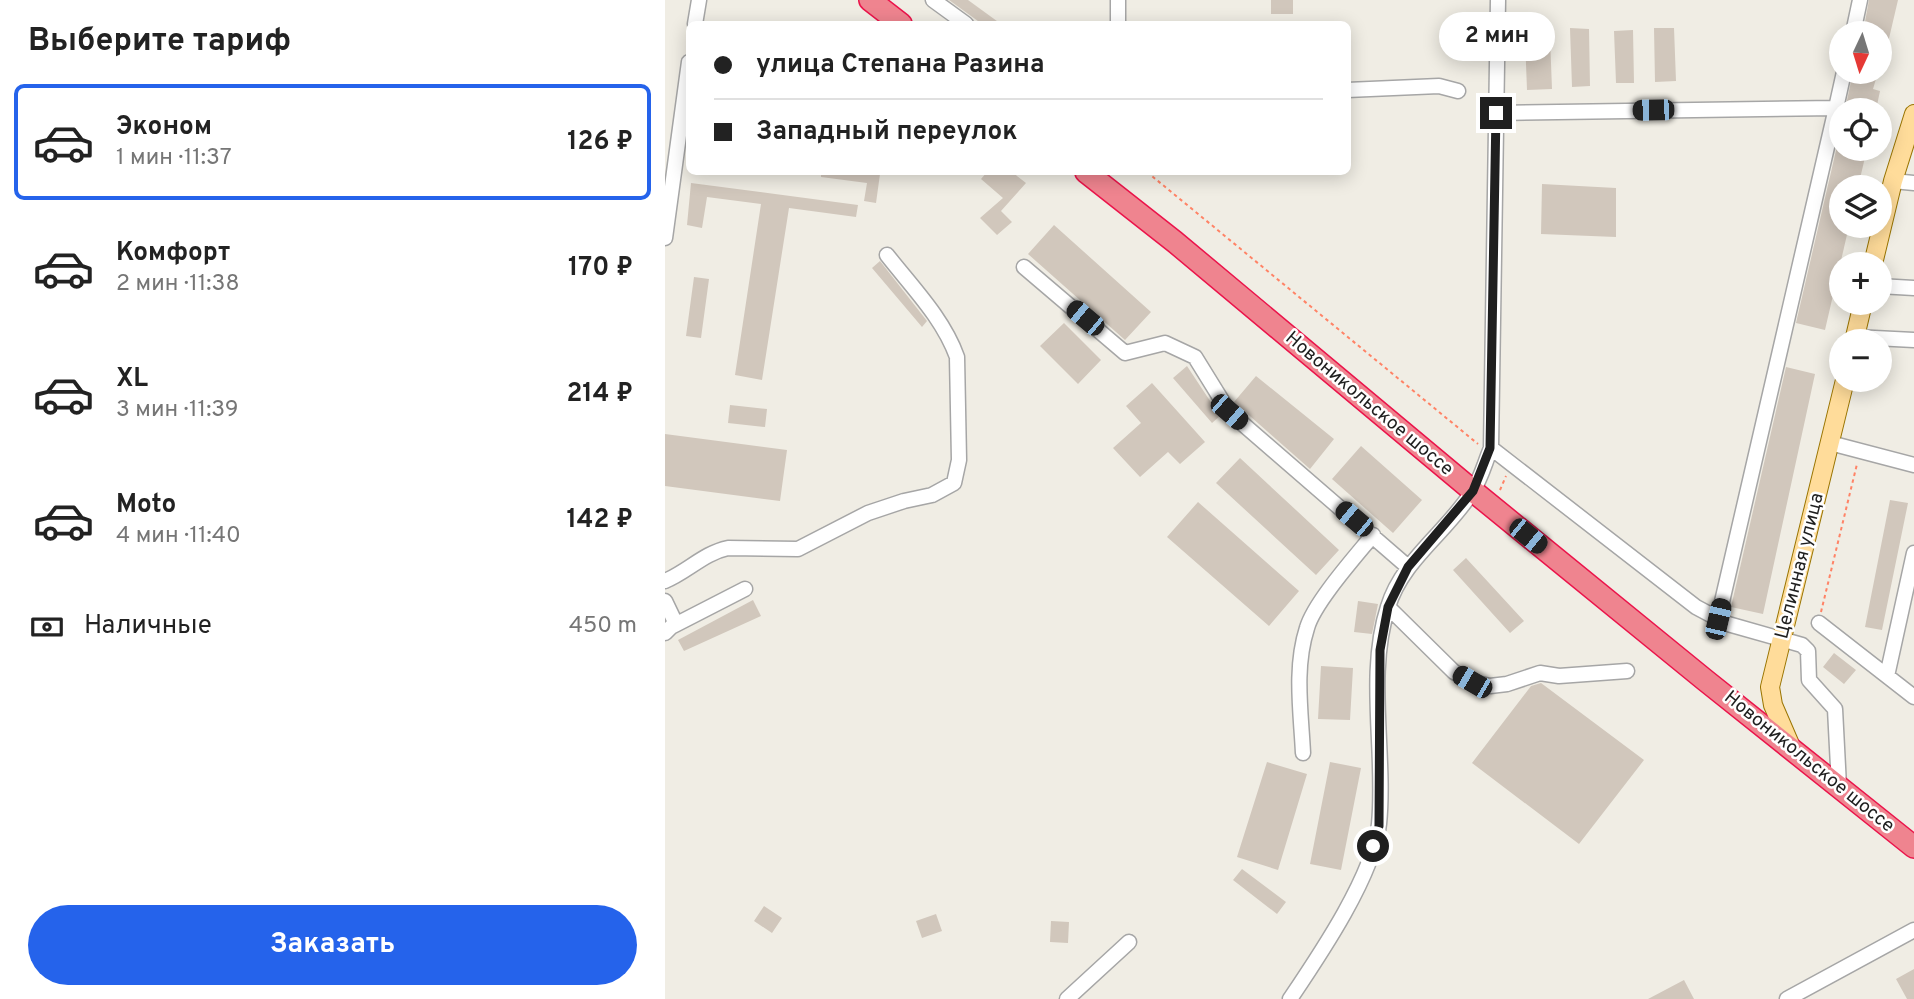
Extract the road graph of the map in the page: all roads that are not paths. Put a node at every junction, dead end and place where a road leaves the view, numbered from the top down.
1 (699, 0) edge
2 (870, 0) edge
3 (933, 0) edge
4 (1118, 0) edge
5 (1498, 0) edge
6 (1860, 0) edge
7 (696, 21) edge
8 (897, 21) edge
9 (962, 21) edge
10 (1118, 21) edge
11 (1856, 21) edge
12 (686, 84) edge
13 (1351, 90) edge
14 (1458, 92) dead end
15 (1829, 108) edge
16 (1496, 113) junction
17 (1914, 114) edge
18 (1829, 138) edge
19 (1909, 144) edge
20 (1090, 175) edge
21 (1893, 181) junction
22 (1914, 183) edge
23 (665, 238) edge
24 (1876, 252) edge
25 (887, 255) dead end
26 (1024, 267) dead end
27 (1892, 287) edge
28 (1914, 289) edge
29 (1892, 340) edge
30 (1914, 340) edge
31 (1842, 392) edge
32 (1830, 443) junction
33 (1489, 451) junction
34 (1914, 465) edge
35 (1473, 491) junction
36 (1373, 535) junction
37 (1914, 553) edge
38 (1408, 567) junction
39 (665, 581) edge
40 (745, 589) dead end
41 (665, 601) edge
42 (1388, 607) junction
43 (1718, 619) junction
44 (1819, 623) road end
45 (671, 629) edge
46 (1782, 639) junction
47 (1627, 671) dead end
48 (1887, 677) junction
49 (1914, 697) edge
50 (1792, 749) junction
51 (1303, 753) dead end
52 (1839, 786) junction
53 (1914, 847) edge
54 (1914, 930) edge
55 (1129, 942) dead end
56 (1067, 999) edge
57 (1290, 999) edge
58 (1787, 999) edge

1 - 7 street
2 - 8 highway
3 - 9 street
4 - 10 street
5 - 16 street
6 - 11 street
12 - 23 street
13 - 14 street
15 - 16 street
16 - 33 street
17 - 19 main road
18 - 43 street
19 - 21 main road
20 - 35 highway, Новоникольское шоссе
21 - 22 street
21 - 24 main road
25 - 39 street
26 - 36 street
27 - 28 street
29 - 30 street
31 - 32 main road, Целинная улица
32 - 34 street
32 - 46 main road, Целинная улица
33 - 35 street
33 - 43 street
35 - 38 street
35 - 50 highway, Новоникольское шоссе
36 - 38 street
36 - 51 street
37 - 48 street
38 - 42 street
40 - 45 street
41 - 45 street
42 - 47 street
42 - 57 street
43 - 46 street
44 - 48 street
46 - 50 main road, Целинная улица
46 - 52 street
48 - 49 street
50 - 52 highway, Новоникольское шоссе
52 - 53 highway, Новоникольское шоссе
54 - 58 street
55 - 56 street

